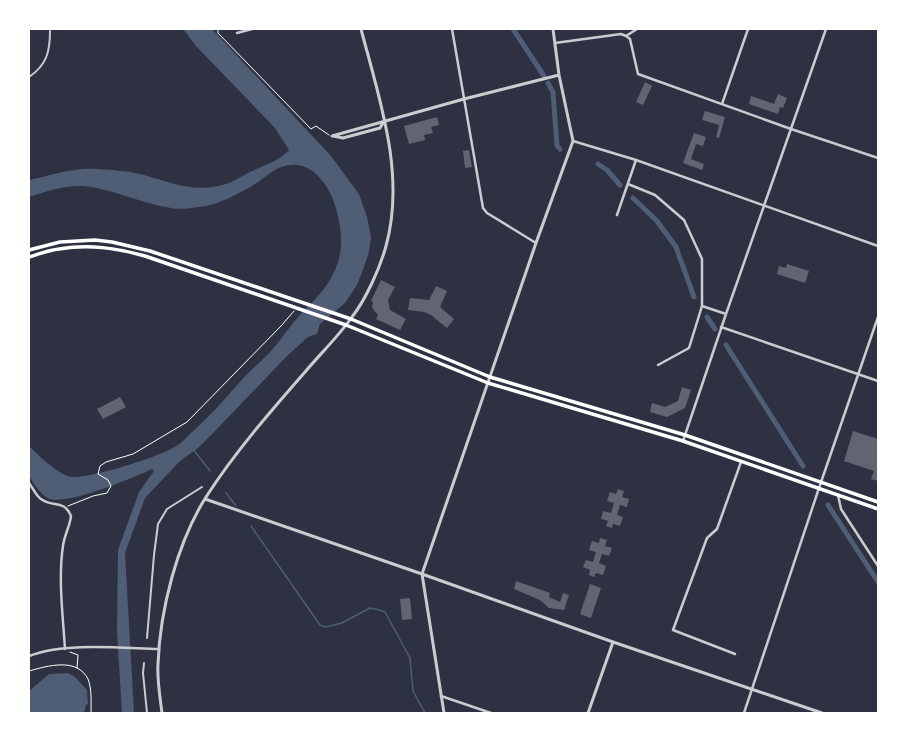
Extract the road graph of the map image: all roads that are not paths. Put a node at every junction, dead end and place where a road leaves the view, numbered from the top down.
1 (252, 29) edge
2 (361, 29) edge
3 (452, 29) edge
4 (552, 29) edge
5 (637, 29) edge
6 (748, 29) edge
7 (826, 29) edge
8 (50, 31) dead end
9 (237, 33) dead end
10 (626, 36) junction
11 (554, 43) junction
12 (559, 75) junction
13 (29, 77) edge
14 (464, 99) junction
15 (722, 104) junction
16 (384, 121) junction
17 (791, 129) junction
18 (332, 136) road end
19 (573, 141) junction
20 (878, 158) edge
21 (636, 160) junction
22 (628, 184) junction
23 (765, 205) junction
24 (617, 215) dead end
25 (536, 243) junction
26 (878, 246) edge
27 (29, 250) edge
28 (29, 257) edge
29 (702, 306) junction
30 (726, 314) junction
31 (878, 317) edge
32 (351, 319) junction
33 (346, 325) junction
34 (721, 327) junction
35 (658, 365) dead end
36 (858, 374) junction
37 (490, 377) junction
38 (878, 381) edge
39 (488, 383) junction
40 (685, 435) junction
41 (683, 441) junction
42 (741, 462) junction
43 (821, 482) junction
44 (29, 483) edge
45 (202, 487) dead end
46 (818, 488) junction
47 (838, 495) junction
48 (205, 499) junction
49 (878, 502) edge
50 (878, 509) edge
51 (878, 566) edge
52 (422, 574) junction
53 (147, 638) dead end
54 (613, 642) junction
55 (64, 649) junction
56 (159, 649) junction
57 (735, 654) dead end
58 (29, 656) edge
59 (144, 663) dead end
60 (752, 688) junction
61 (441, 696) junction
62 (147, 713) edge
63 (162, 713) edge
64 (444, 713) edge
65 (490, 713) edge
66 (588, 713) edge
67 (744, 713) edge
68 (822, 713) edge

1 - 9 street
2 - 16 street
3 - 14 street
4 - 11 street
5 - 10 street
6 - 15 street
7 - 17 street
8 - 13 street
10 - 11 street
10 - 15 street
11 - 12 street
12 - 14 street
12 - 19 street
14 - 16 street
14 - 25 street
15 - 17 street
16 - 18 street
16 - 32 street
17 - 20 street
17 - 23 street
19 - 21 street
19 - 25 street
21 - 22 street
21 - 23 street
22 - 24 street
22 - 29 street
23 - 26 street
23 - 30 street
25 - 37 street
27 - 32 main road
28 - 33 main road
29 - 30 street
29 - 35 street
30 - 34 street
31 - 36 street
32 - 33 street
32 - 37 main road
33 - 39 main road
33 - 48 street
34 - 36 street
34 - 40 street
36 - 38 street
36 - 43 street
37 - 39 street
37 - 40 main road
39 - 41 main road
39 - 52 street
40 - 41 street
40 - 43 main road
41 - 42 main road
42 - 46 main road
42 - 57 street
43 - 46 street
43 - 49 main road
44 - 55 street
45 - 53 street
46 - 47 main road
46 - 60 street
47 - 50 main road
47 - 51 street
48 - 52 street
48 - 56 street
52 - 54 street
52 - 61 street
54 - 60 street
54 - 66 street
55 - 56 street
55 - 58 street
56 - 63 street
59 - 62 street
60 - 67 street
60 - 68 street
61 - 64 street
61 - 65 street

